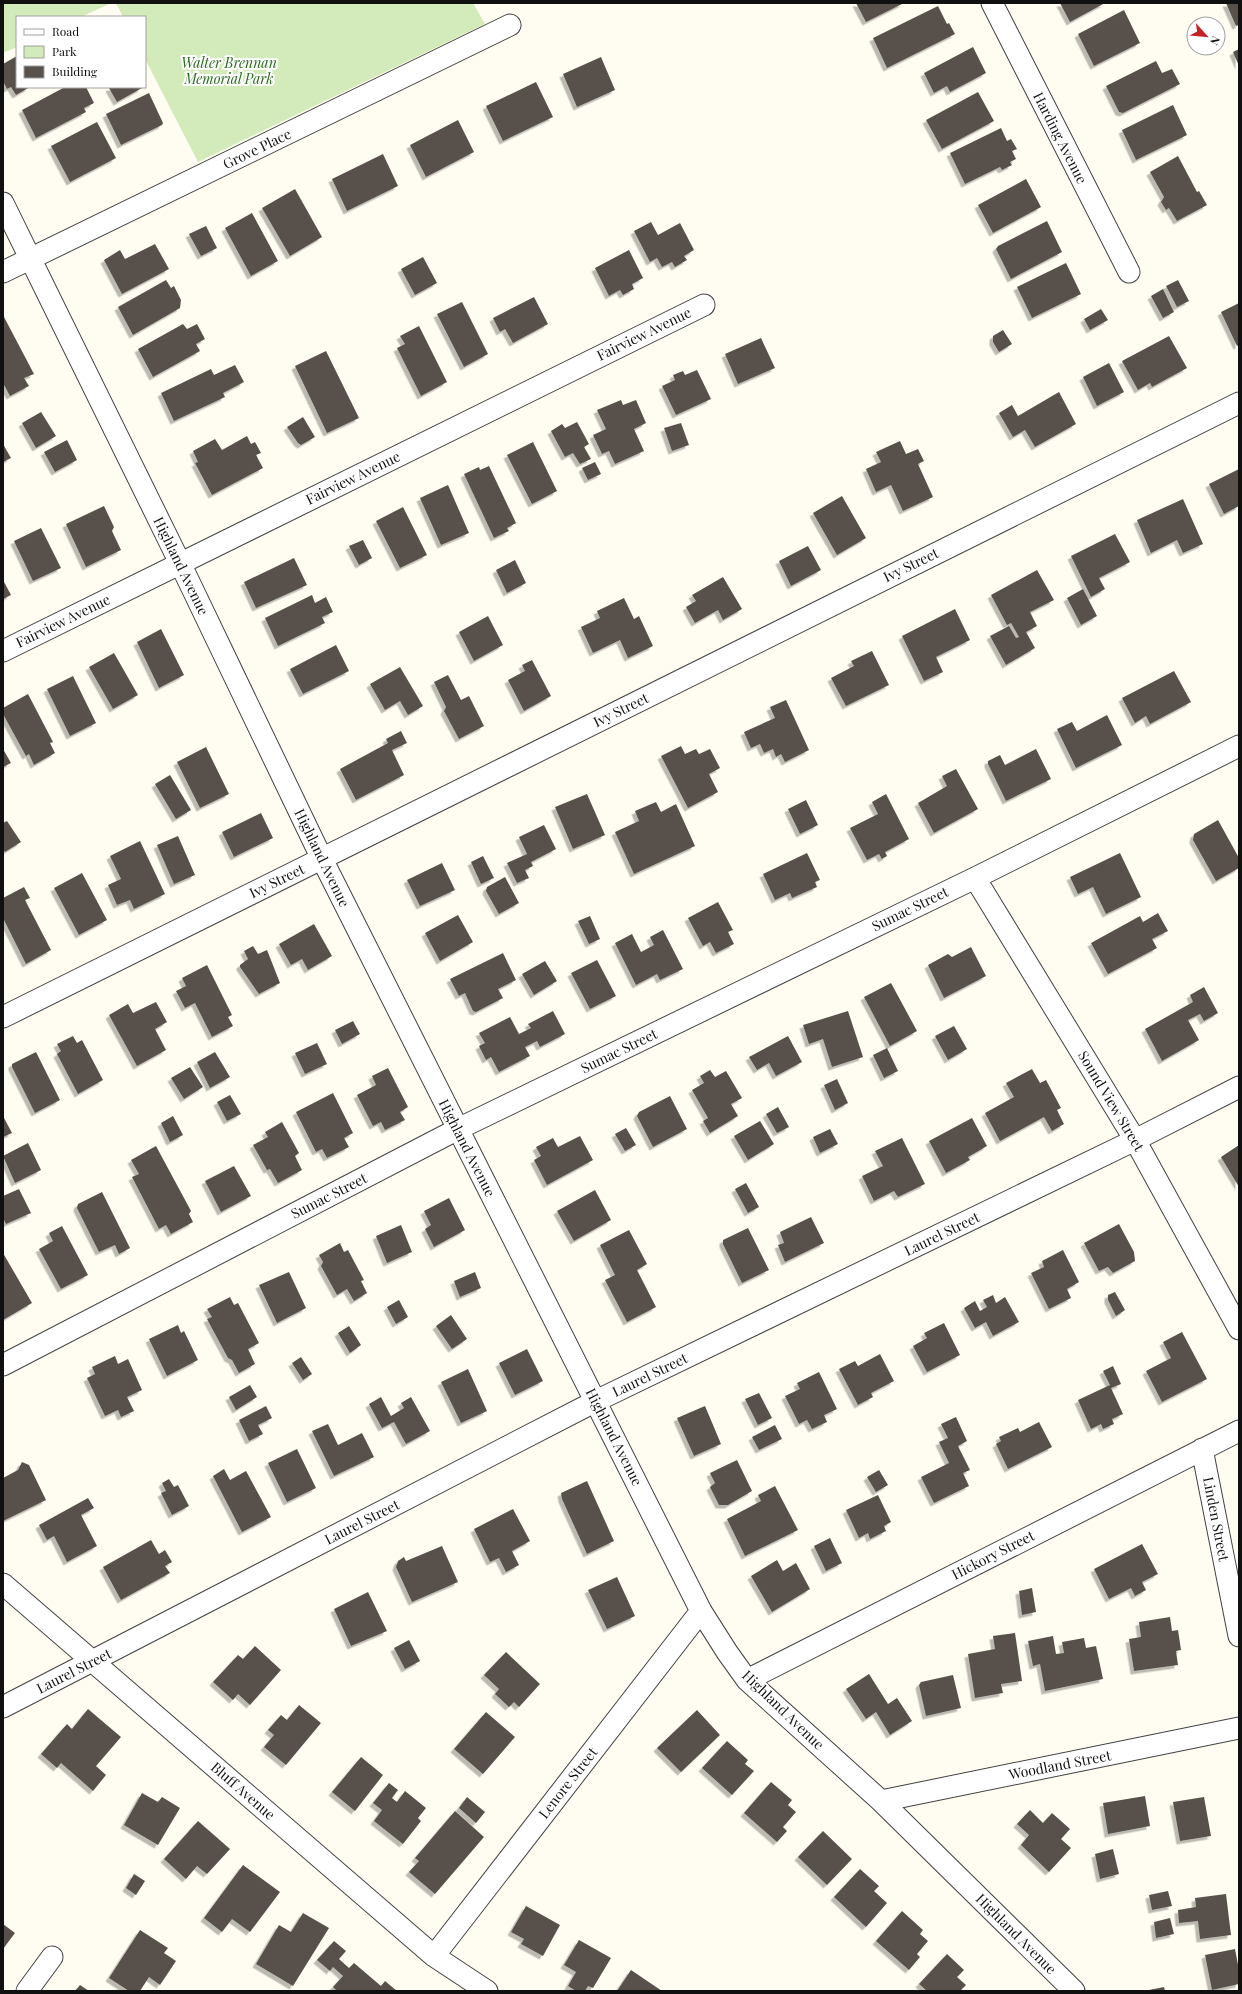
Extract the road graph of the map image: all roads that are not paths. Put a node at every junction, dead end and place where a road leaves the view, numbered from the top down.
1 (992, 3) edge
2 (510, 25) dead end
3 (3, 203) edge
4 (30, 259) junction
5 (3, 272) edge
6 (1129, 272) dead end
7 (704, 305) dead end
8 (1239, 403) edge
9 (180, 564) junction
10 (3, 651) edge
11 (1239, 746) edge
12 (322, 859) junction
13 (975, 878) junction
14 (3, 1017) edge
15 (1239, 1087) edge
16 (458, 1128) junction
17 (1135, 1140) junction
18 (1239, 1330) edge
19 (3, 1365) edge
20 (596, 1401) junction
21 (1239, 1430) edge
22 (1202, 1449) junction
23 (3, 1584) edge
24 (702, 1611) junction
25 (1239, 1636) edge
26 (92, 1662) junction
27 (747, 1680) junction
28 (3, 1707) edge
29 (1239, 1728) edge
30 (881, 1801) junction
31 (434, 1956) junction
32 (52, 1958) dead end
33 (27, 1991) edge
34 (487, 1991) edge
35 (1074, 1991) edge

1 - 6 street, Harding Avenue
2 - 4 street, Grove Place
3 - 4 street, Highland Avenue
4 - 5 street, Grove Place
4 - 9 street, Highland Avenue
7 - 9 street, Fairview Avenue
8 - 12 street, Ivy Street
9 - 10 street, Fairview Avenue
9 - 12 street, Highland Avenue
11 - 13 street, Sumac Street
12 - 14 street, Ivy Street
12 - 16 street, Highland Avenue
13 - 16 street, Sumac Street
13 - 17 street, Sound View Street
15 - 17 street, Laurel Street
16 - 19 street, Sumac Street
16 - 20 street, Highland Avenue
17 - 18 street, Sound View Street
17 - 20 street, Laurel Street
20 - 24 street, Highland Avenue
20 - 26 street, Laurel Street
21 - 22 street, Hickory Street
22 - 25 street, Linden Street
22 - 27 street, Hickory Street
23 - 26 street, Bluff Avenue
24 - 27 street, Highland Avenue
24 - 31 street, Lenore Street
26 - 28 street, Laurel Street
26 - 31 street, Bluff Avenue
27 - 30 street, Highland Avenue
29 - 30 street, Woodland Street
30 - 35 street, Highland Avenue
31 - 34 street, Bluff Avenue
32 - 33 street

